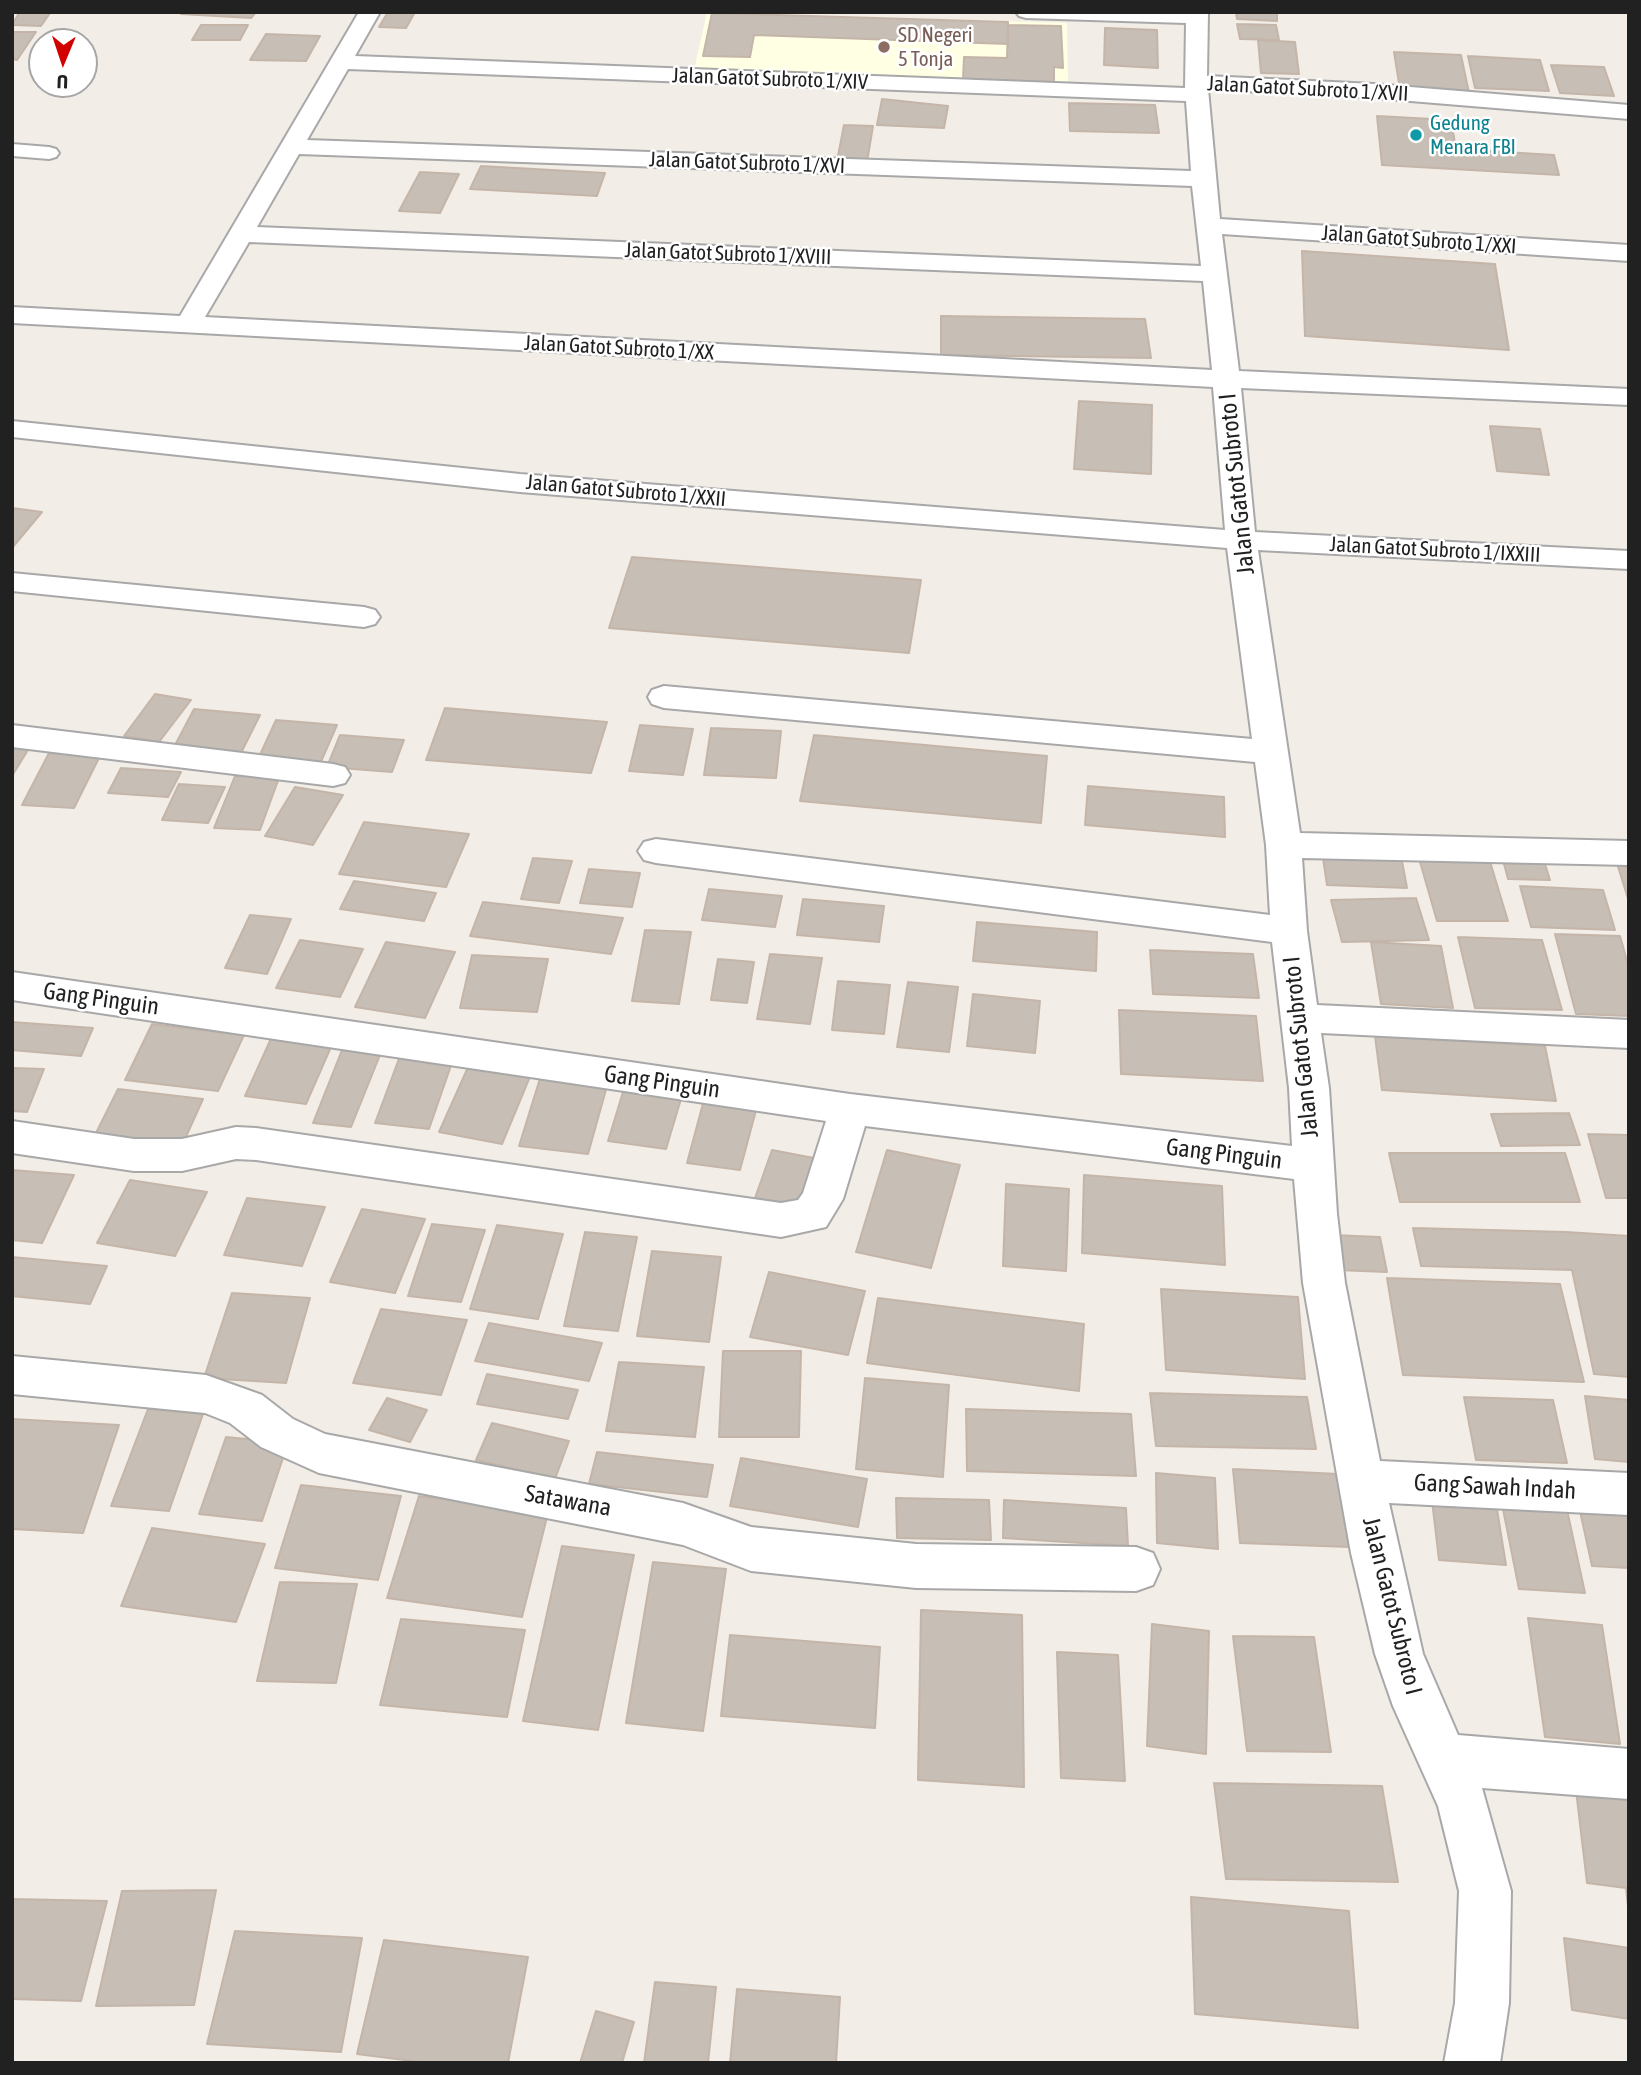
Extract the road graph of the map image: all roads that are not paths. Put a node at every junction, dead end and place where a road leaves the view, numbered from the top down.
1 (370, 12) edge
2 (1026, 12) edge
3 (1197, 15) edge
4 (341, 62) junction
5 (1197, 89) junction
6 (1629, 112) edge
7 (292, 147) junction
8 (12, 150) edge
9 (49, 153) dead end
10 (1203, 179) junction
11 (1209, 226) junction
12 (242, 234) junction
13 (1629, 253) edge
14 (1214, 274) junction
15 (12, 315) edge
16 (187, 326) junction
17 (1226, 379) junction
18 (1629, 397) edge
19 (12, 429) edge
20 (1241, 540) junction
21 (1629, 560) edge
22 (12, 582) edge
23 (364, 617) dead end
24 (664, 697) dead end
25 (12, 736) edge
26 (1270, 752) junction
27 (333, 775) dead end
28 (1284, 845) junction
29 (656, 851) dead end
30 (1629, 853) edge
31 (1289, 931) junction
32 (12, 986) edge
33 (1299, 1018) junction
34 (1629, 1034) edge
35 (850, 1109) junction
36 (12, 1137) edge
37 (1313, 1165) junction
38 (12, 1376) edge
39 (1361, 1481) junction
40 (1629, 1493) edge
41 (1136, 1569) dead end
42 (1441, 1759) junction
43 (1629, 1774) edge
44 (1472, 2063) edge

1 - 4 street
2 - 3 street
3 - 5 street, Jalan Gatot Subroto I
4 - 5 street, Jalan Gatot Subroto 1/XIV
4 - 7 street
5 - 6 street, Jalan Gatot Subroto 1/XVII
5 - 10 street, Jalan Gatot Subroto I
7 - 10 street, Jalan Gatot Subroto 1/XVI
7 - 12 street
8 - 9 lane
10 - 11 street, Jalan Gatot Subroto I
11 - 13 street, Jalan Gatot Subroto 1/XXI
11 - 14 street, Jalan Gatot Subroto I
12 - 14 street, Jalan Gatot Subroto 1/XVIII
12 - 16 street
14 - 17 street, Jalan Gatot Subroto I
15 - 16 street, Jalan Gatot Subroto 1/XX
16 - 17 street, Jalan Gatot Subroto 1/XX
17 - 18 street, Jalan Gatot Subroto 1/XX
17 - 20 street, Jalan Gatot Subroto I
19 - 20 street, Jalan Gatot Subroto 1/XXII
20 - 21 street, Jalan Gatot Subroto 1/IXXIII
20 - 26 street, Jalan Gatot Subroto I
22 - 23 street
24 - 26 street
25 - 27 street
26 - 28 street, Jalan Gatot Subroto I
28 - 30 street
28 - 31 street, Jalan Gatot Subroto I
29 - 31 street
31 - 33 street, Jalan Gatot Subroto I
32 - 35 street, Gang Pinguin
33 - 34 street
33 - 37 street, Jalan Gatot Subroto I
35 - 36 street
35 - 37 street, Gang Pinguin
37 - 39 street, Jalan Gatot Subroto I
38 - 41 street, Satawana
39 - 40 street, Gang Sawah Indah
39 - 42 street, Jalan Gatot Subroto I
42 - 43 street
42 - 44 street, Jalan Gatot Subroto I

